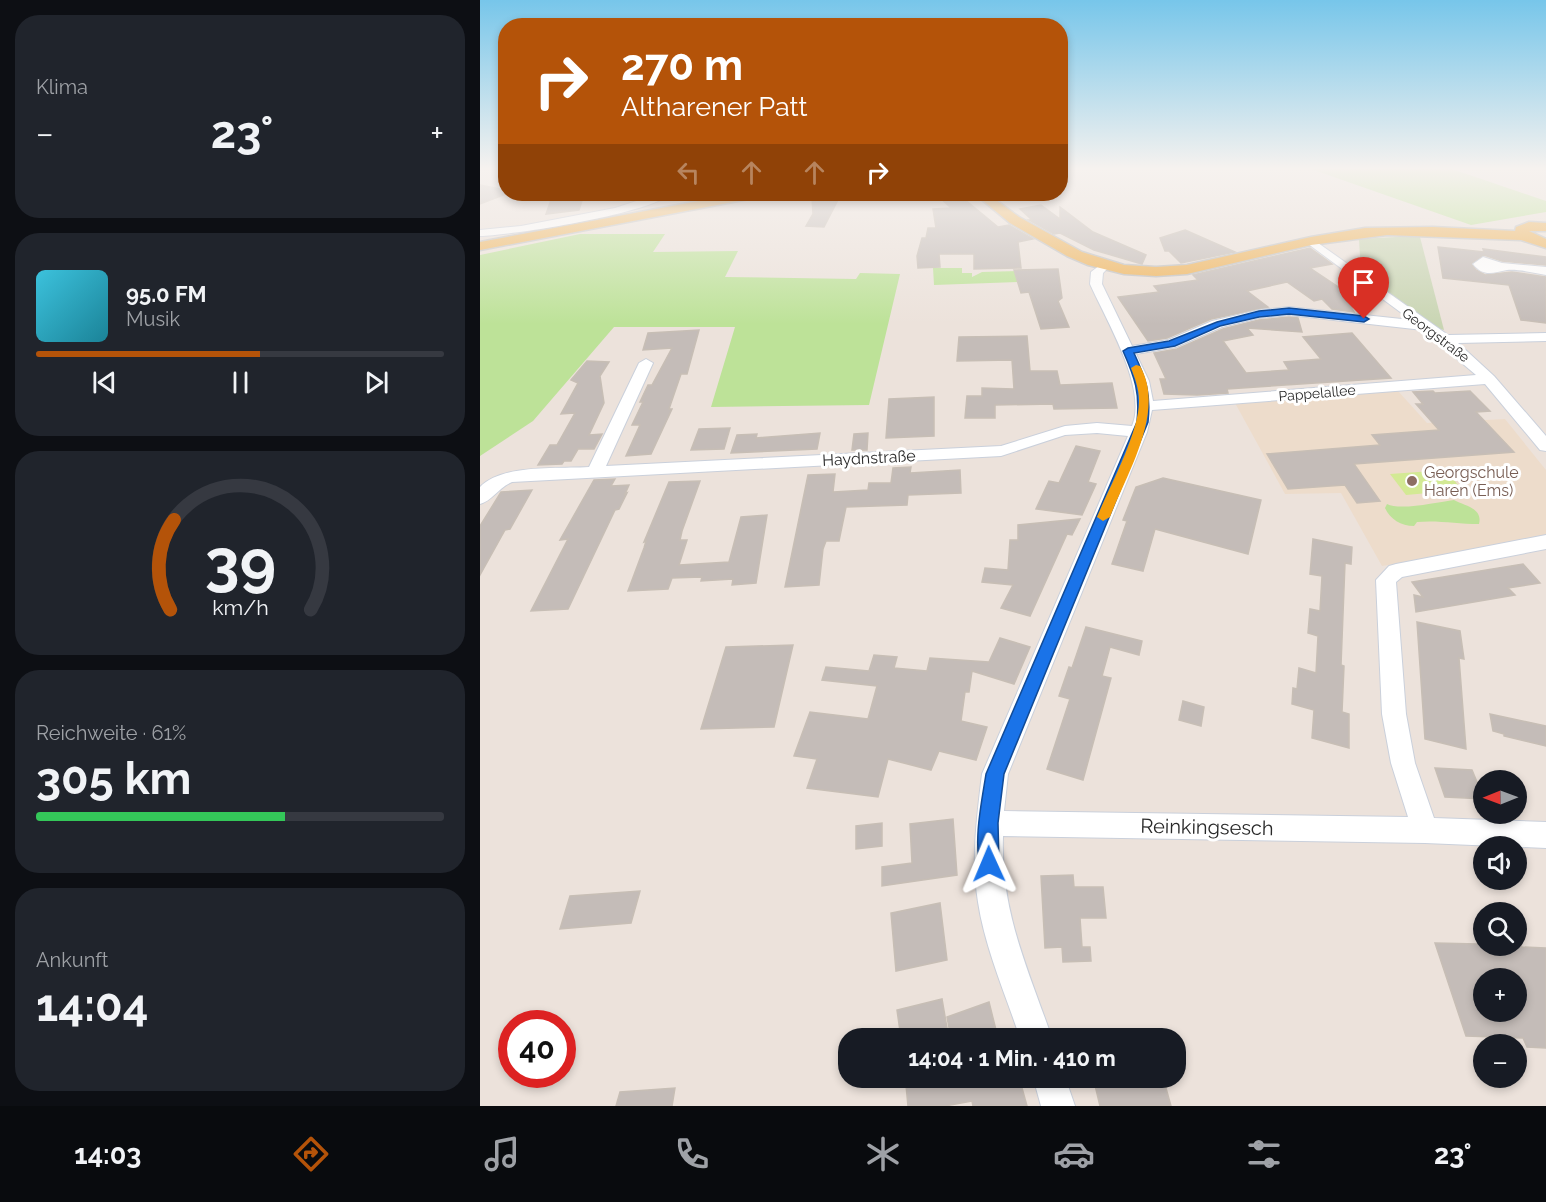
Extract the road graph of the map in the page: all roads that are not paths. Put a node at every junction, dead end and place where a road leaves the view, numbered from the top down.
1 (564, 221) edge
2 (614, 221) edge
3 (1016, 221) edge
4 (1546, 227) edge
5 (480, 233) edge
6 (1524, 236) junction
7 (1311, 241) junction
8 (1546, 244) edge
9 (480, 246) edge
10 (1104, 266) junction
11 (1500, 266) dead end
12 (1546, 270) edge
13 (1427, 326) junction
14 (1546, 337) edge
15 (1445, 339) junction
16 (1128, 351) junction
17 (646, 363) dead end
18 (1490, 380) junction
19 (1144, 406) junction
20 (1525, 421) junction
21 (1546, 422) edge
22 (1139, 432) junction
23 (1546, 446) edge
24 (596, 472) junction
25 (480, 498) edge
26 (1546, 542) edge
27 (989, 823) junction
28 (1425, 830) junction
29 (1546, 836) edge
30 (1033, 1028) edge
31 (1052, 1088) edge
32 (1058, 1106) edge

1 - 5 street
2 - 9 main road
3 - 10 main road
4 - 6 main road
6 - 7 main road
6 - 8 main road
7 - 10 main road
7 - 13 street, Georgstraße
10 - 16 street
11 - 12 street
13 - 15 street, Georgstraße
13 - 16 street
14 - 15 street
15 - 18 street, Georgstraße
16 - 19 street
17 - 24 street
18 - 19 street, Pappelallee
18 - 20 street, Georgstraße
19 - 22 street
20 - 21 street
20 - 23 street, Georgstraße
22 - 24 street, Haydnstraße
22 - 27 street
24 - 25 street, Haydnstraße
26 - 28 street
27 - 28 street, Reinkingsesch
27 - 30 street
28 - 29 street, Reinkingsesch
31 - 32 street

